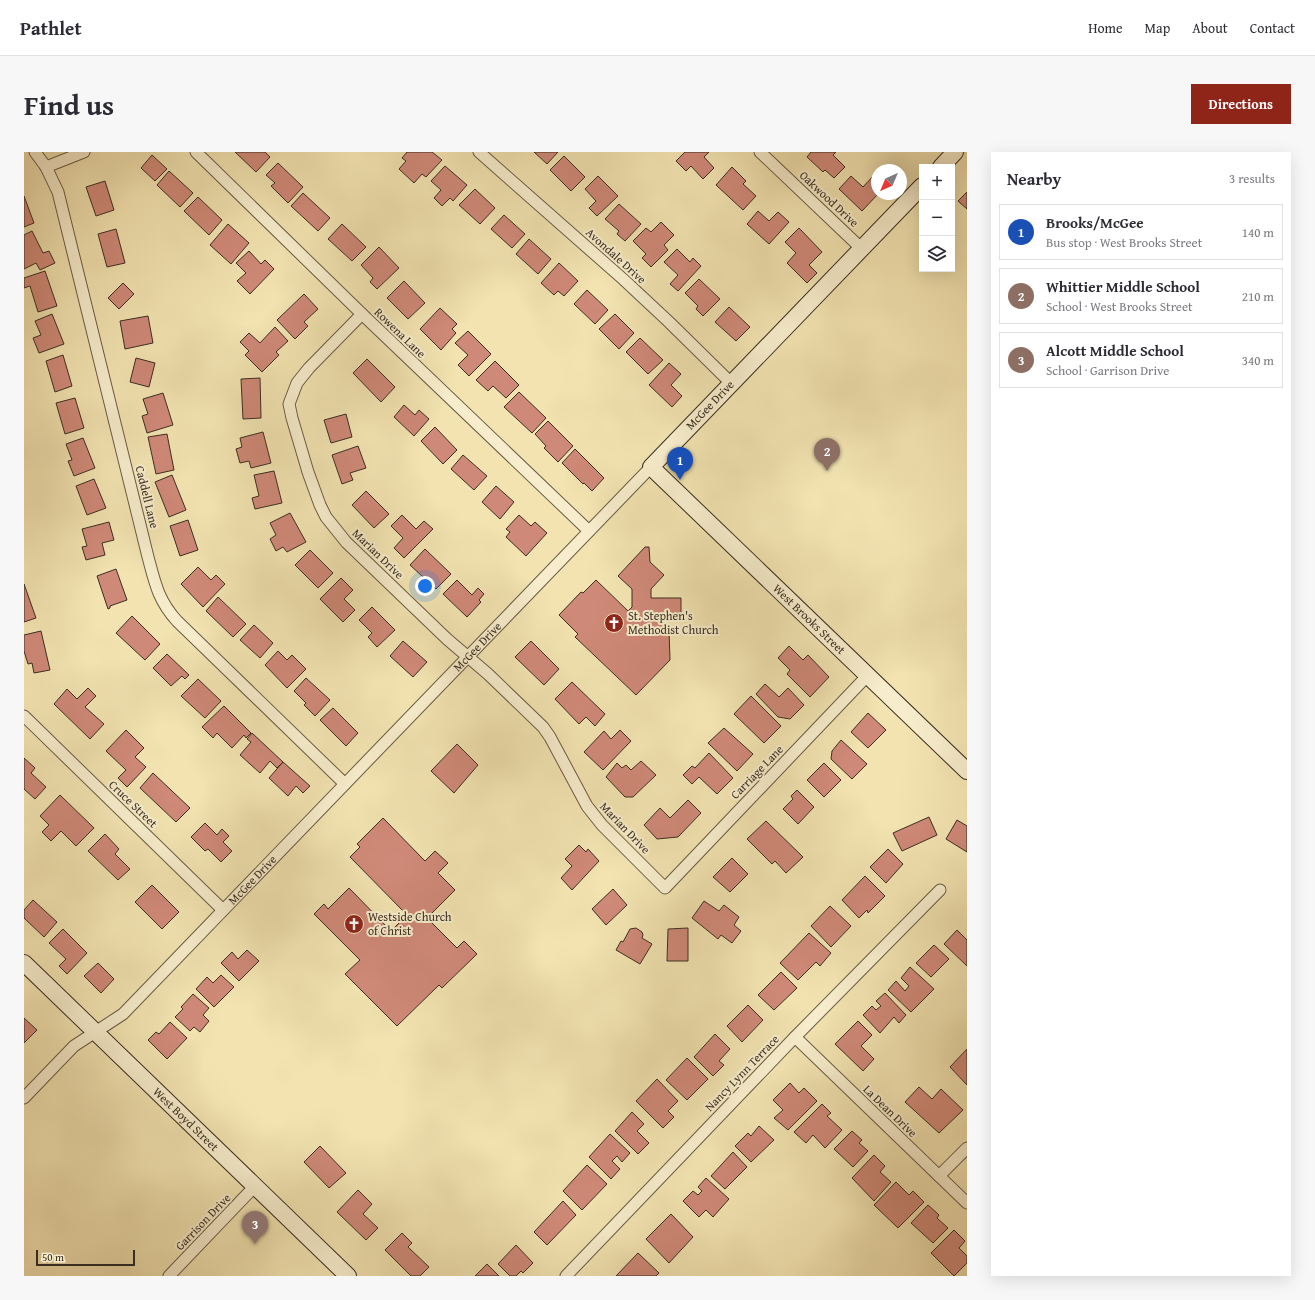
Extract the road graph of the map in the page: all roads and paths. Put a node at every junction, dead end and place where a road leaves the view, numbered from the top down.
1 (35, 152) edge
2 (84, 152) edge
3 (196, 152) edge
4 (479, 152) edge
5 (760, 152) edge
6 (955, 152) edge
7 (944, 164) edge
8 (46, 167) junction
9 (919, 189) edge
10 (862, 249) junction
11 (362, 314) junction
12 (732, 383) junction
13 (651, 467) junction
14 (589, 531) junction
15 (468, 656) junction
16 (868, 675) junction
17 (24, 716) edge
18 (967, 771) edge
19 (345, 784) junction
20 (665, 888) joint
21 (940, 890) dead end
22 (223, 910) junction
23 (24, 963) edge
24 (96, 1032) junction
25 (795, 1037) junction
26 (24, 1098) edge
27 (967, 1148) edge
28 (939, 1176) junction
29 (255, 1186) junction
30 (967, 1203) edge
31 (169, 1276) edge
32 (348, 1276) edge
33 (566, 1276) edge

1 - 8 street, Caddell Lane
2 - 8 street
3 - 11 street, Rowena Lane
4 - 12 street, Avondale Drive
5 - 10 street, Oakwood Drive
6 - 7 street
8 - 19 street, Caddell Lane
9 - 10 street, McGee Drive
10 - 12 street, McGee Drive
11 - 14 street, Rowena Lane
11 - 15 street, Marian Drive
12 - 13 street, McGee Drive
13 - 14 street, McGee Drive
13 - 16 street, West Brooks Street
14 - 15 street, McGee Drive
15 - 19 street, McGee Drive
15 - 20 street, Marian Drive
16 - 18 street, West Brooks Street
16 - 20 street, Carriage Lane
17 - 22 street, Cruce Street
19 - 22 street, McGee Drive
21 - 25 street, Nancy Lynn Terrace
22 - 24 street, McGee Drive
23 - 24 street, West Boyd Street
24 - 26 street, McGee Drive
24 - 29 street, West Boyd Street
25 - 28 street, La Dean Drive
25 - 33 street, Nancy Lynn Terrace
27 - 28 street
28 - 30 street, La Dean Drive
29 - 31 street, Garrison Drive
29 - 32 street, West Boyd Street

